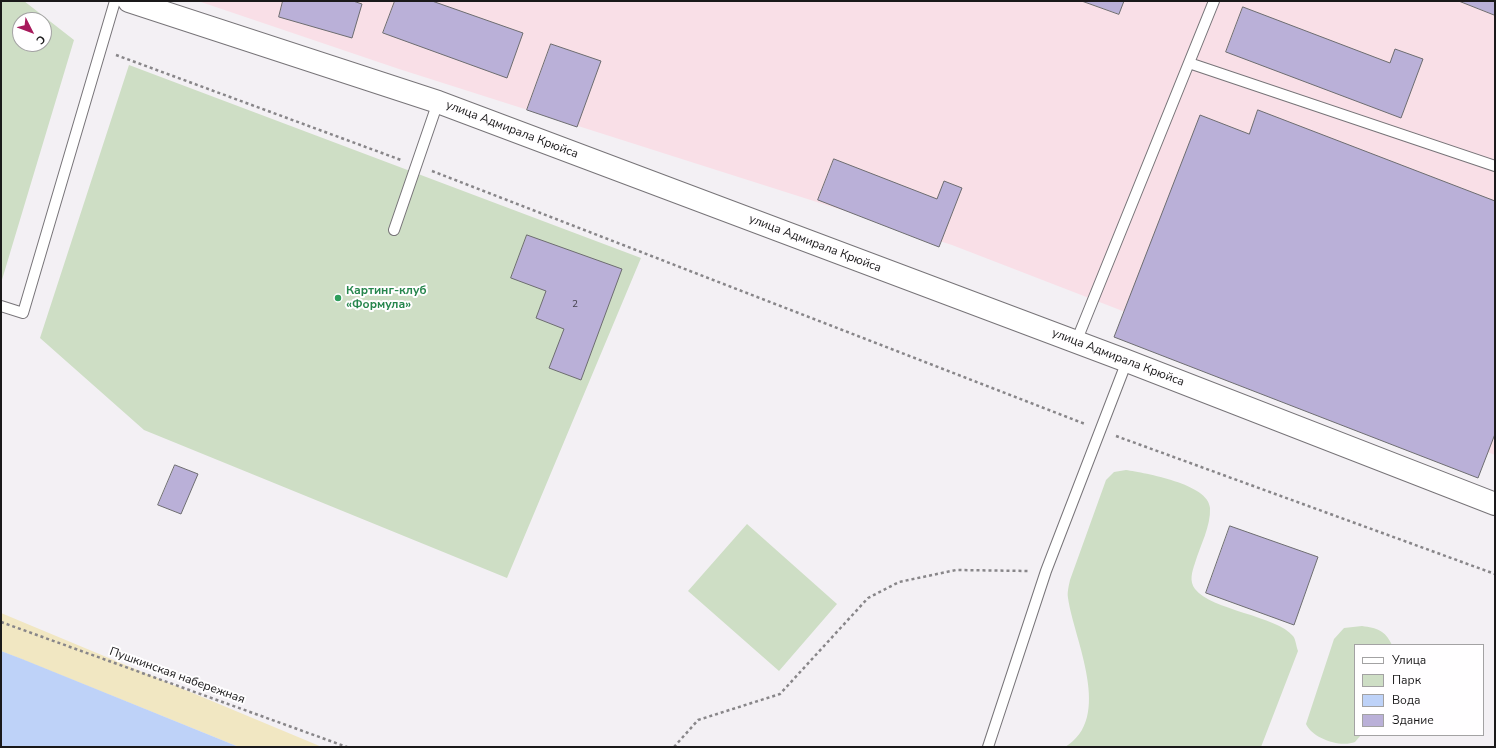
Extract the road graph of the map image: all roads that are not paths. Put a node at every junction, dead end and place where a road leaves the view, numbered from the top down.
1 (115, 1) edge
2 (129, 1) edge
3 (1214, 1) edge
4 (1189, 63) junction
5 (438, 102) junction
6 (1495, 166) edge
7 (394, 230) dead end
8 (1, 306) edge
9 (1076, 342) junction
10 (1127, 361) junction
11 (1495, 504) edge
12 (988, 747) edge

1 - 8 lane
2 - 5 street, улица Адмирала Крюйса
3 - 4 lane
4 - 6 lane
4 - 9 lane
5 - 7 lane
5 - 9 street, улица Адмирала Крюйса
9 - 10 street, улица Адмирала Крюйса
10 - 11 street, улица Адмирала Крюйса
10 - 12 lane

